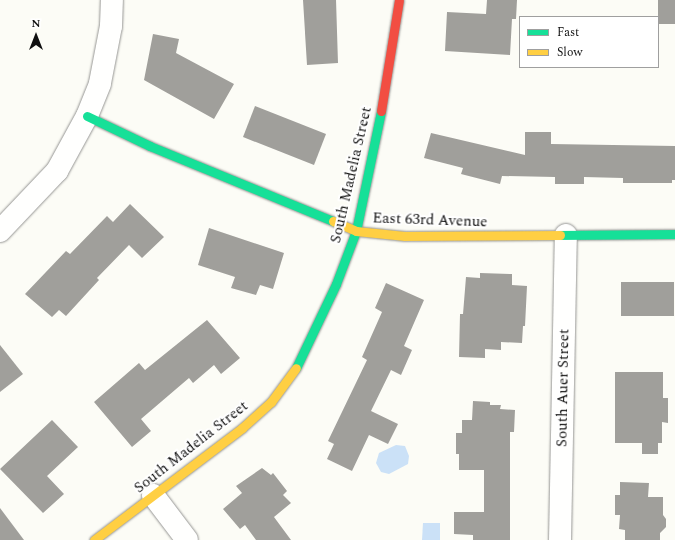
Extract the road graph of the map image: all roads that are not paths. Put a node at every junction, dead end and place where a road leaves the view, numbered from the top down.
1 (112, 0) edge
2 (399, 0) edge
3 (87, 116) junction
4 (356, 230) junction
5 (0, 231) edge
6 (675, 234) edge
7 (566, 235) junction
8 (153, 495) junction
9 (94, 540) edge
10 (187, 540) edge
11 (560, 540) edge

1 - 3 street
2 - 4 street, South Madelia Street
3 - 4 street, East 63rd Avenue
3 - 5 street
4 - 7 street, East 63rd Avenue
4 - 8 street, South Madelia Street
6 - 7 street, East 63rd Avenue
7 - 11 street, South Auer Street
8 - 9 street, South Madelia Street
8 - 10 street

